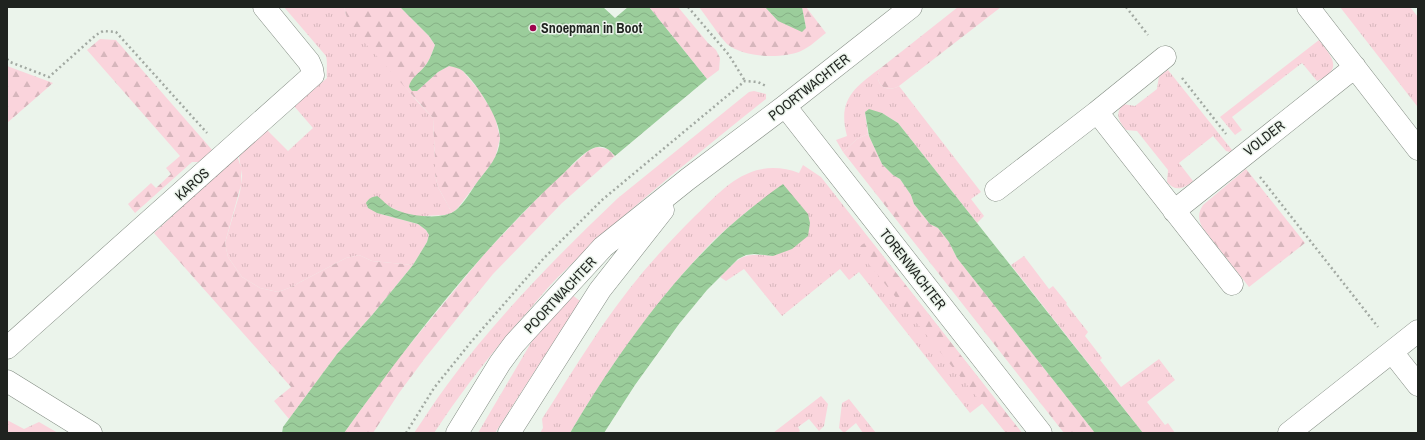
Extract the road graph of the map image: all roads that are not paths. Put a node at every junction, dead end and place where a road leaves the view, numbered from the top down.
1 (264, 7) edge
2 (911, 7) edge
3 (1308, 7) edge
4 (1165, 57) dead end
5 (1355, 67) junction
6 (785, 106) junction
7 (1096, 112) junction
8 (1418, 149) edge
9 (688, 179) junction
10 (996, 190) dead end
11 (1174, 210) junction
12 (1232, 284) dead end
13 (1418, 331) edge
14 (7, 348) edge
15 (1392, 352) junction
16 (7, 381) edge
17 (1418, 385) edge
18 (91, 433) edge
19 (457, 433) edge
20 (509, 433) edge
21 (1041, 433) edge
22 (1289, 433) edge

1 - 14 street, KAROS
2 - 6 street, POORTWACHTER
3 - 5 street
4 - 7 street
5 - 8 street
5 - 11 street, VOLDER
6 - 9 street, POORTWACHTER
6 - 21 street, TORENWACHTER
7 - 10 street
7 - 11 street
9 - 19 street, POORTWACHTER
9 - 20 street, POORTWACHTER
11 - 12 street
13 - 15 street
15 - 17 street
15 - 22 street
16 - 18 street

